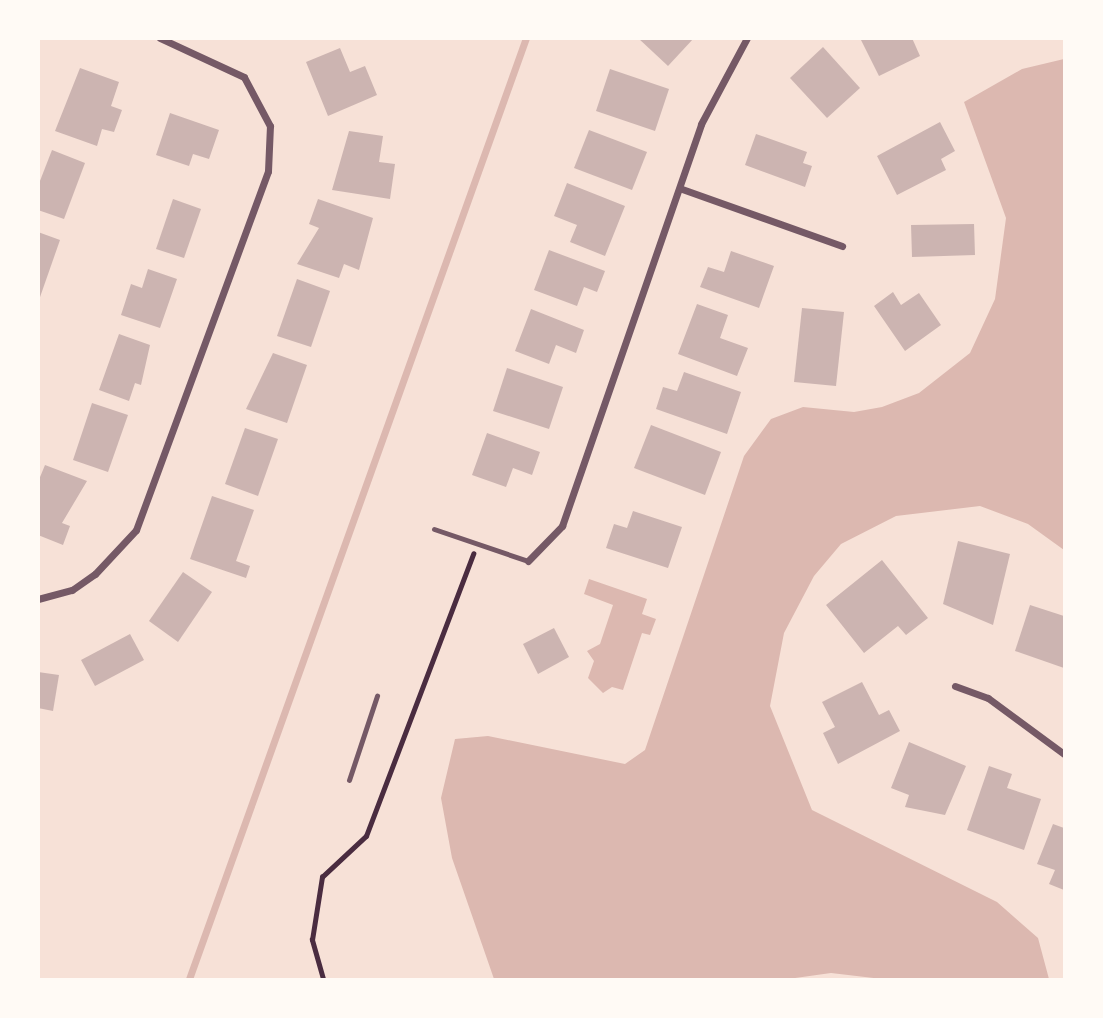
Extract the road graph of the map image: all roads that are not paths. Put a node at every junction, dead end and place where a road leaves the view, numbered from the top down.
1 (160, 38) edge
2 (747, 38) edge
3 (682, 189) junction
4 (842, 246) dead end
5 (434, 529) dead end
6 (528, 561) joint
7 (38, 599) edge
8 (955, 686) dead end
9 (377, 696) dead end
10 (1065, 754) edge
11 (349, 780) dead end

1 - 7 street
2 - 3 street
3 - 4 street
3 - 6 street
5 - 6 lane
8 - 10 street
9 - 11 lane

